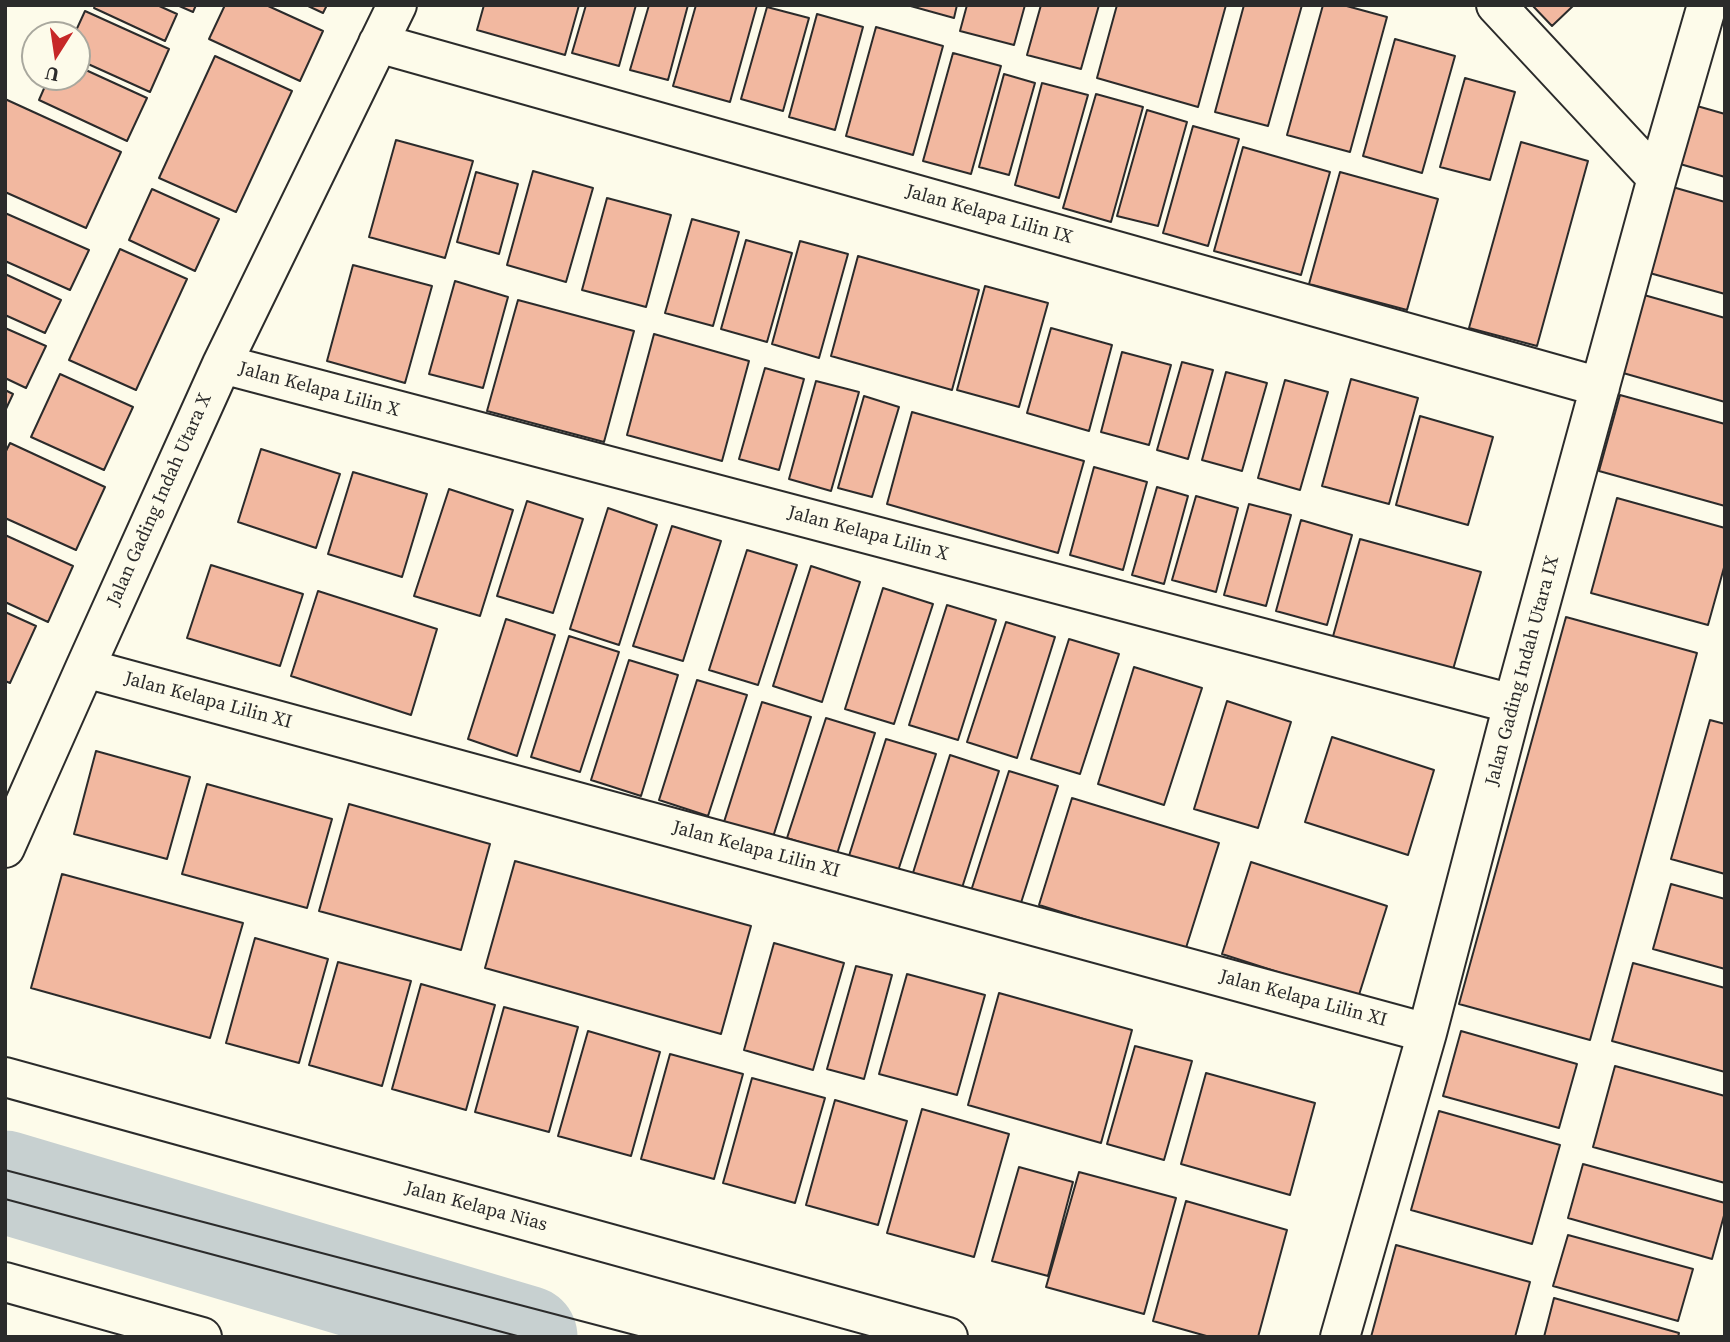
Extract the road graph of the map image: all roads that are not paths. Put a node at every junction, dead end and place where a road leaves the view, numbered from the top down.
1 (397, 5) edge
2 (1496, 5) edge
3 (1707, 5) edge
4 (378, 43) junction
5 (1657, 178) junction
6 (222, 364) junction
7 (1600, 387) junction
8 (85, 668) junction
9 (1513, 704) junction
10 (5, 848) edge
11 (1427, 1033) junction
12 (5, 1077) edge
13 (5, 1282) edge
14 (202, 1337) edge
15 (948, 1337) edge
16 (1340, 1337) edge

1 - 4 street, Jalan Gading Indah Utara X
2 - 5 street
3 - 5 street, Jalan Gading Indah Utara IX
4 - 6 street, Jalan Gading Indah Utara X
4 - 7 street, Jalan Kelapa Lilin IX
5 - 7 street, Jalan Gading Indah Utara IX
6 - 8 street, Jalan Gading Indah Utara X
6 - 9 street, Jalan Kelapa Lilin X
7 - 9 street, Jalan Gading Indah Utara IX
8 - 10 street, Jalan Gading Indah Utara X
8 - 11 street, Jalan Kelapa Lilin XI
9 - 11 street, Jalan Gading Indah Utara IX
11 - 16 street, Jalan Gading Indah Utara IX
12 - 15 street, Jalan Kelapa Nias
13 - 14 street

